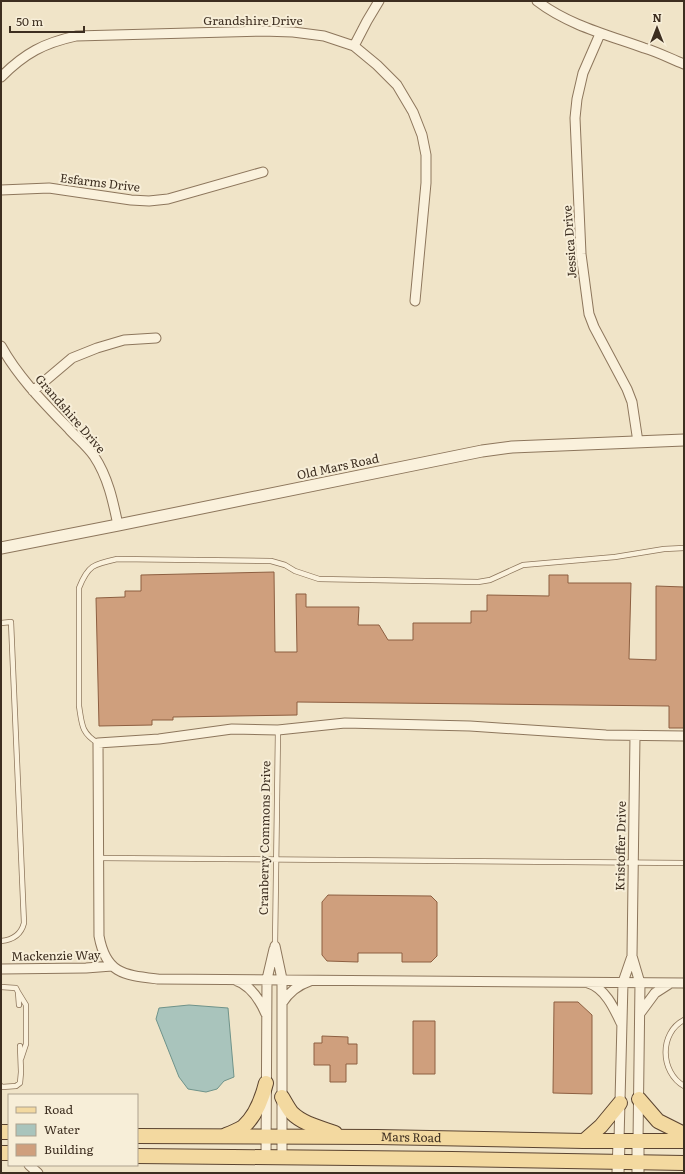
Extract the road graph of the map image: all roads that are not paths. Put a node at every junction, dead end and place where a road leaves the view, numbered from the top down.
1 (379, 1) edge
2 (537, 1) edge
3 (600, 34) junction
4 (354, 46) junction
5 (684, 64) edge
6 (1, 77) edge
7 (263, 172) dead end
8 (1, 190) edge
9 (415, 301) dead end
10 (156, 338) dead end
11 (1, 346) edge
12 (33, 391) junction
13 (684, 440) edge
14 (638, 442) junction
15 (118, 526) junction
16 (1, 548) edge
17 (684, 548) edge
18 (1, 623) edge
19 (278, 730) junction
20 (635, 736) junction
21 (684, 736) edge
22 (98, 743) junction
23 (99, 858) junction
24 (276, 859) junction
25 (633, 862) junction
26 (684, 863) edge
27 (1, 941) edge
28 (275, 946) junction
29 (632, 956) junction
30 (112, 966) junction
31 (1, 969) edge
32 (232, 979) junction
33 (267, 979) junction
34 (282, 979) junction
35 (316, 979) junction
36 (583, 982) junction
37 (623, 982) junction
38 (640, 983) junction
39 (673, 983) junction
40 (684, 983) edge
41 (1, 986) edge
42 (18, 992) junction
43 (282, 1003) junction
44 (19, 1005) dead end
45 (640, 1013) junction
46 (267, 1016) junction
47 (684, 1020) edge
48 (622, 1026) junction
49 (20, 1046) dead end
50 (21, 1059) junction
51 (266, 1083) junction
52 (1, 1086) edge
53 (684, 1086) edge
54 (282, 1097) junction
55 (639, 1098) junction
56 (620, 1103) junction
57 (684, 1134) edge
58 (138, 1136) edge
59 (266, 1136) junction
60 (282, 1136) junction
61 (224, 1137) junction
62 (347, 1137) junction
63 (584, 1141) junction
64 (619, 1141) junction
65 (638, 1141) junction
66 (684, 1141) edge
67 (138, 1156) edge
68 (266, 1158) junction
69 (282, 1158) junction
70 (452, 1159) junction
71 (684, 1163) edge
72 (30, 1166) edge
73 (618, 1168) edge
74 (638, 1168) edge
75 (684, 1169) edge
76 (38, 1173) edge
77 (600, 1173) edge
78 (675, 1173) edge

1 - 4 street
2 - 3 street
3 - 5 street
3 - 14 street, Jessica Drive
4 - 6 street, Grandshire Drive
4 - 9 street, Grandshire Drive
7 - 8 street, Esfarms Drive
10 - 12 street
11 - 12 street, Grandshire Drive
12 - 15 street, Grandshire Drive
13 - 14 street, Old Mars Road
14 - 15 street, Old Mars Road
15 - 16 street, Old Mars Road
17 - 22 lane
18 - 27 lane
19 - 20 street
19 - 22 street
19 - 24 lane, Cranberry Commons Drive
20 - 21 street
20 - 25 street, Kristoffer Drive
22 - 23 street
23 - 24 lane
23 - 30 street
24 - 25 lane
24 - 28 lane, Cranberry Commons Drive
25 - 26 lane
25 - 29 street, Kristoffer Drive
28 - 33 street, Cranberry Commons Drive
28 - 34 street, Cranberry Commons Drive
29 - 37 street, Kristoffer Drive
29 - 38 street, Kristoffer Drive
30 - 31 street, Mackenzie Way
30 - 32 street
32 - 33 street
32 - 46 street
33 - 34 street
33 - 46 street, Cranberry Commons Drive
34 - 35 street
34 - 43 street, Cranberry Commons Drive
35 - 36 street
35 - 43 street
36 - 37 street
36 - 48 street
37 - 38 street
37 - 48 street, Kristoffer Drive
38 - 39 street
38 - 45 street, Kristoffer Drive
39 - 40 street
39 - 45 street
41 - 42 lane
42 - 44 lane
42 - 50 lane
43 - 54 street, Cranberry Commons Drive
45 - 55 street, Kristoffer Drive
46 - 51 street, Cranberry Commons Drive
47 - 53 lane
48 - 56 street, Kristoffer Drive
49 - 50 lane
50 - 52 lane
51 - 59 street, Cranberry Commons Drive
51 - 61 main road
54 - 60 street, Cranberry Commons Drive
54 - 62 main road
55 - 57 main road
55 - 65 street, Kristoffer Drive
56 - 63 main road
56 - 64 street, Kristoffer Drive
58 - 61 main road, Mars Road
59 - 60 main road, Mars Road
59 - 61 main road, Mars Road
59 - 68 street, Cranberry Commons Drive
60 - 62 main road, Mars Road
60 - 69 street, Cranberry Commons Drive
62 - 63 main road, Mars Road
63 - 64 main road, Mars Road
64 - 65 main road, Mars Road
64 - 73 street
65 - 66 main road, Mars Road
65 - 74 street
67 - 68 main road, Mars Road
68 - 69 main road, Mars Road
69 - 70 main road, Mars Road
70 - 73 main road, Mars Road
70 - 77 main road
71 - 74 main road, Mars Road
72 - 76 street
73 - 74 main road, Mars Road
75 - 78 main road

